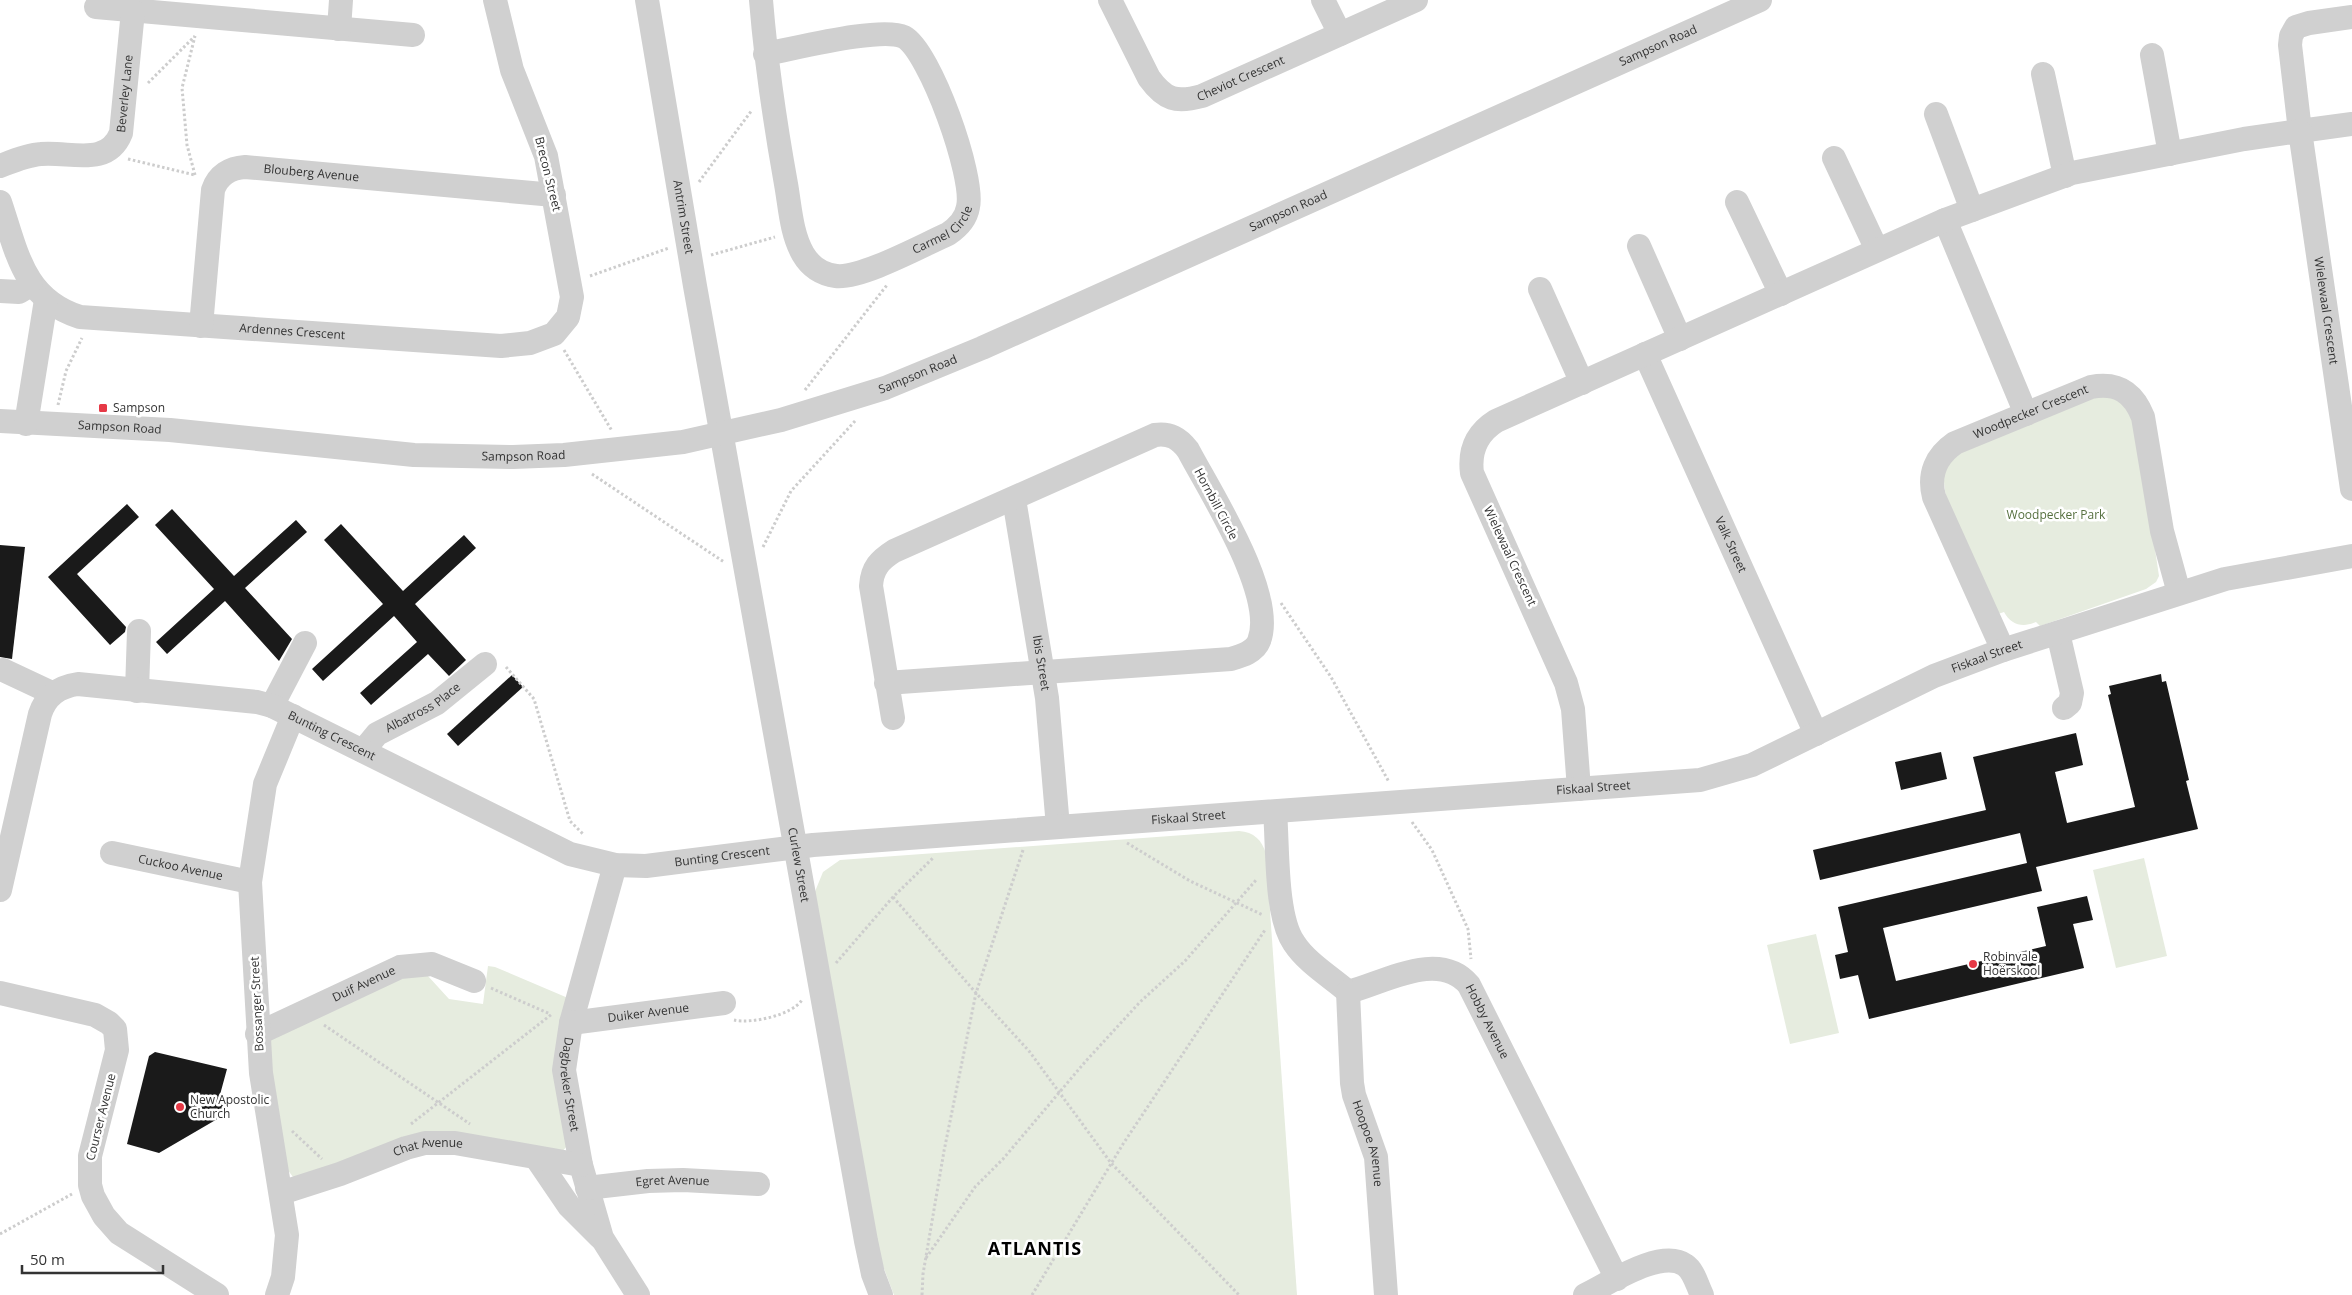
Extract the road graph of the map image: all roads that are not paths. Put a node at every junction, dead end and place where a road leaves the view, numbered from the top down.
1 (341, 0) edge
2 (494, 0) edge
3 (647, 0) edge
4 (761, 0) edge
5 (1110, 0) edge
6 (1323, 0) edge
7 (1416, 0) edge
8 (1760, 0) edge
9 (96, 7) dead end
10 (134, 11) junction
11 (2352, 17) edge
12 (339, 29) junction
13 (1340, 34) junction
14 (413, 35) dead end
15 (765, 54) junction
16 (2152, 55) dead end
17 (2043, 74) dead end
18 (1936, 114) dead end
19 (2352, 124) edge
20 (2300, 131) junction
21 (2170, 154) junction
22 (1834, 158) dead end
23 (0, 166) edge
24 (2065, 176) junction
25 (554, 195) junction
26 (0, 202) edge
27 (1737, 202) dead end
28 (1972, 210) junction
29 (1945, 220) junction
30 (1639, 246) dead end
31 (1877, 250) junction
32 (1540, 289) dead end
33 (0, 291) edge
34 (39, 292) junction
35 (1781, 294) junction
36 (201, 326) junction
37 (548, 337) joint
38 (1680, 339) junction
39 (1645, 354) junction
40 (1582, 383) junction
41 (2026, 414) junction
42 (8, 423) edge
43 (722, 433) junction
44 (2352, 489) edge
45 (1014, 499) junction
46 (2352, 556) edge
47 (2179, 593) junction
48 (140, 631) dead end
49 (2058, 632) junction
50 (305, 644) dead end
51 (2003, 650) junction
52 (484, 664) road end
53 (3, 670) dead end
54 (1042, 671) junction
55 (886, 683) junction
56 (137, 690) junction
57 (52, 694) junction
58 (2064, 708) dead end
59 (282, 711) junction
60 (893, 718) dead end
61 (1816, 734) junction
62 (363, 751) junction
63 (1579, 789) junction
64 (1275, 812) junction
65 (1058, 827) junction
66 (5, 846) edge
67 (795, 847) junction
68 (112, 853) dead end
69 (615, 865) junction
70 (250, 882) junction
71 (0, 890) edge
72 (474, 981) road end
73 (1348, 992) junction
74 (0, 993) edge
75 (724, 1003) road end
76 (561, 1019) junction
77 (258, 1034) junction
78 (537, 1158) junction
79 (581, 1165) junction
80 (758, 1184) dead end
81 (587, 1188) junction
82 (281, 1193) junction
83 (602, 1238) junction
84 (1617, 1279) junction
85 (217, 1295) edge
86 (278, 1295) edge
87 (638, 1295) edge
88 (881, 1295) edge
89 (1386, 1295) edge
90 (1585, 1295) edge
91 (1702, 1295) edge

1 - 12 street
2 - 25 street, Brecon Street
3 - 43 street, Antrim Street
4 - 15 street, Carmel Circle
5 - 13 street, Cheviot Crescent
6 - 13 street
7 - 13 street, Cheviot Crescent
8 - 43 street, Sampson Road
9 - 10 street
10 - 12 street
10 - 23 street, Beverley Lane
11 - 20 street, Wielewaal Crescent
12 - 14 street
15 - 15 street, Carmel Circle
16 - 21 street
17 - 24 street
18 - 28 street
19 - 20 street, Wielewaal Crescent
20 - 21 street, Wielewaal Crescent
20 - 44 street, Wielewaal Crescent
21 - 24 street, Wielewaal Crescent
22 - 31 street
24 - 28 street, Wielewaal Crescent
25 - 36 street, Blouberg Avenue
25 - 37 street, Brecon Street
26 - 34 street
27 - 35 street
28 - 29 street, Wielewaal Crescent
29 - 31 street, Wielewaal Crescent
29 - 41 street
30 - 38 street
31 - 35 street, Wielewaal Crescent
32 - 40 street
33 - 34 street
34 - 36 street, Ardennes Crescent
34 - 42 street
35 - 38 street, Wielewaal Crescent
36 - 37 street, Ardennes Crescent
38 - 39 street, Wielewaal Crescent
39 - 40 street, Wielewaal Crescent
39 - 61 street, Valk Street
40 - 63 street, Wielewaal Crescent
41 - 47 street, Woodpecker Crescent
41 - 51 street, Woodpecker Crescent
42 - 43 street, Sampson Road
43 - 67 street, Curlew Street
45 - 54 street, Ibis Street
45 - 54 street, Hornbill Circle
45 - 55 street, Hornbill Circle
46 - 47 street, Fiskaal Street
47 - 49 street, Fiskaal Street
48 - 56 street
49 - 51 street, Fiskaal Street
49 - 58 street
50 - 59 street, Bossanger Street
51 - 61 street, Fiskaal Street
52 - 62 street, Albatross Place
53 - 57 street
54 - 55 street, Hornbill Circle
54 - 65 street, Ibis Street
55 - 60 street, Hornbill Circle
56 - 57 street, Bunting Crescent
56 - 59 street, Bunting Crescent
57 - 66 street
59 - 62 street, Bunting Crescent
59 - 70 street, Bossanger Street
61 - 63 street, Fiskaal Street
62 - 69 street, Bunting Crescent
63 - 64 street, Fiskaal Street
64 - 65 street, Fiskaal Street
64 - 73 street
65 - 67 street, Fiskaal Street
66 - 71 street
67 - 69 street, Bunting Crescent
67 - 88 street, Curlew Street
68 - 70 street, Cuckoo Avenue
69 - 76 street, Dagbreker Street
70 - 77 street, Bossanger Street
72 - 77 street, Duif Avenue
73 - 84 street, Hobby Avenue
73 - 89 street, Hoopoe Avenue
74 - 85 street, Courser Avenue
75 - 76 street, Duiker Avenue
76 - 79 street, Dagbreker Street
77 - 82 street, Bossanger Street
78 - 79 street, Chat Avenue
78 - 82 street, Chat Avenue
78 - 83 street
79 - 81 street, Dagbreker Street
80 - 81 street, Egret Avenue
81 - 83 street, Dagbreker Street
82 - 86 street, Bossanger Street
83 - 87 street, Dagbreker Street
84 - 90 street
84 - 91 street

